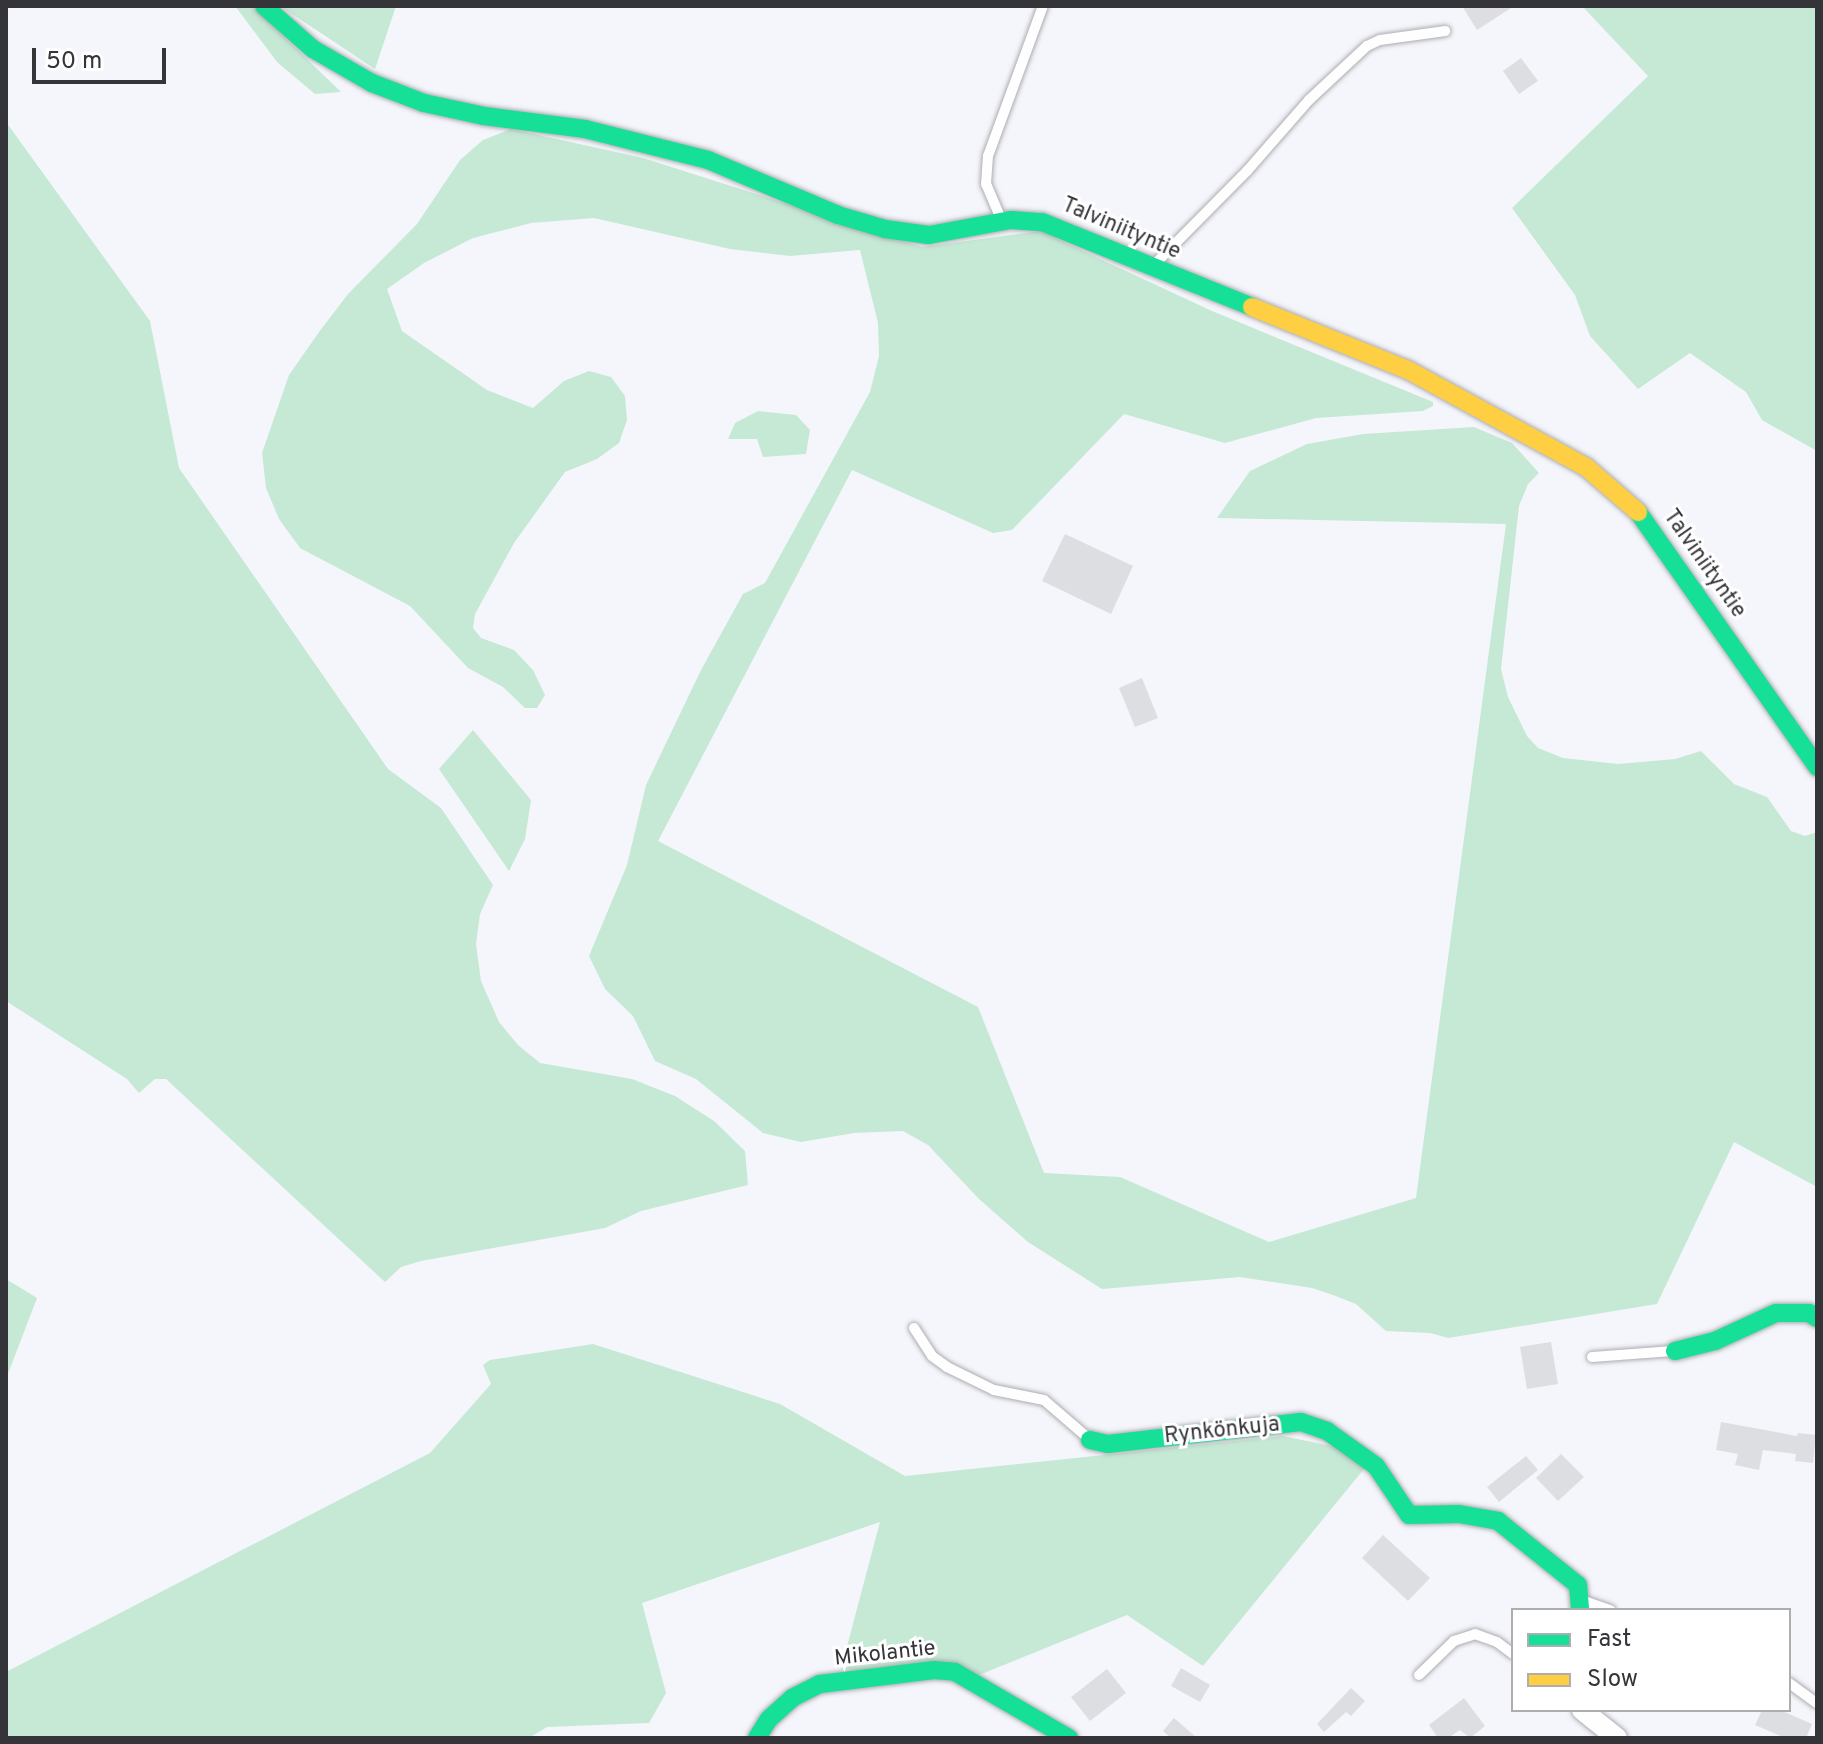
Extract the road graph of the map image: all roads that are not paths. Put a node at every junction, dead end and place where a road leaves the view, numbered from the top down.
1 (264, 6) edge
2 (1043, 6) edge
3 (1445, 31) dead end
4 (1003, 222) junction
5 (1151, 269) junction
6 (1817, 767) edge
7 (1817, 1318) edge
8 (914, 1328) dead end
9 (1675, 1351) joint
10 (1592, 1357) dead end
11 (1090, 1440) joint
12 (1581, 1605) edge
13 (1511, 1652) edge
14 (1419, 1675) dead end
15 (1791, 1684) edge
16 (1817, 1703) edge
17 (1584, 1712) edge
18 (757, 1738) edge
19 (1069, 1738) edge
20 (1617, 1738) edge

1 - 4 street, Talviniityntie
2 - 4 lane
3 - 5 lane
4 - 5 street, Talviniityntie
5 - 6 street, Talviniityntie
7 - 9 street
8 - 11 lane, Rynkönkuja
9 - 10 lane
11 - 12 street, Rynkönkuja
13 - 14 lane
15 - 16 lane
17 - 20 street
18 - 19 street, Mikolantie

